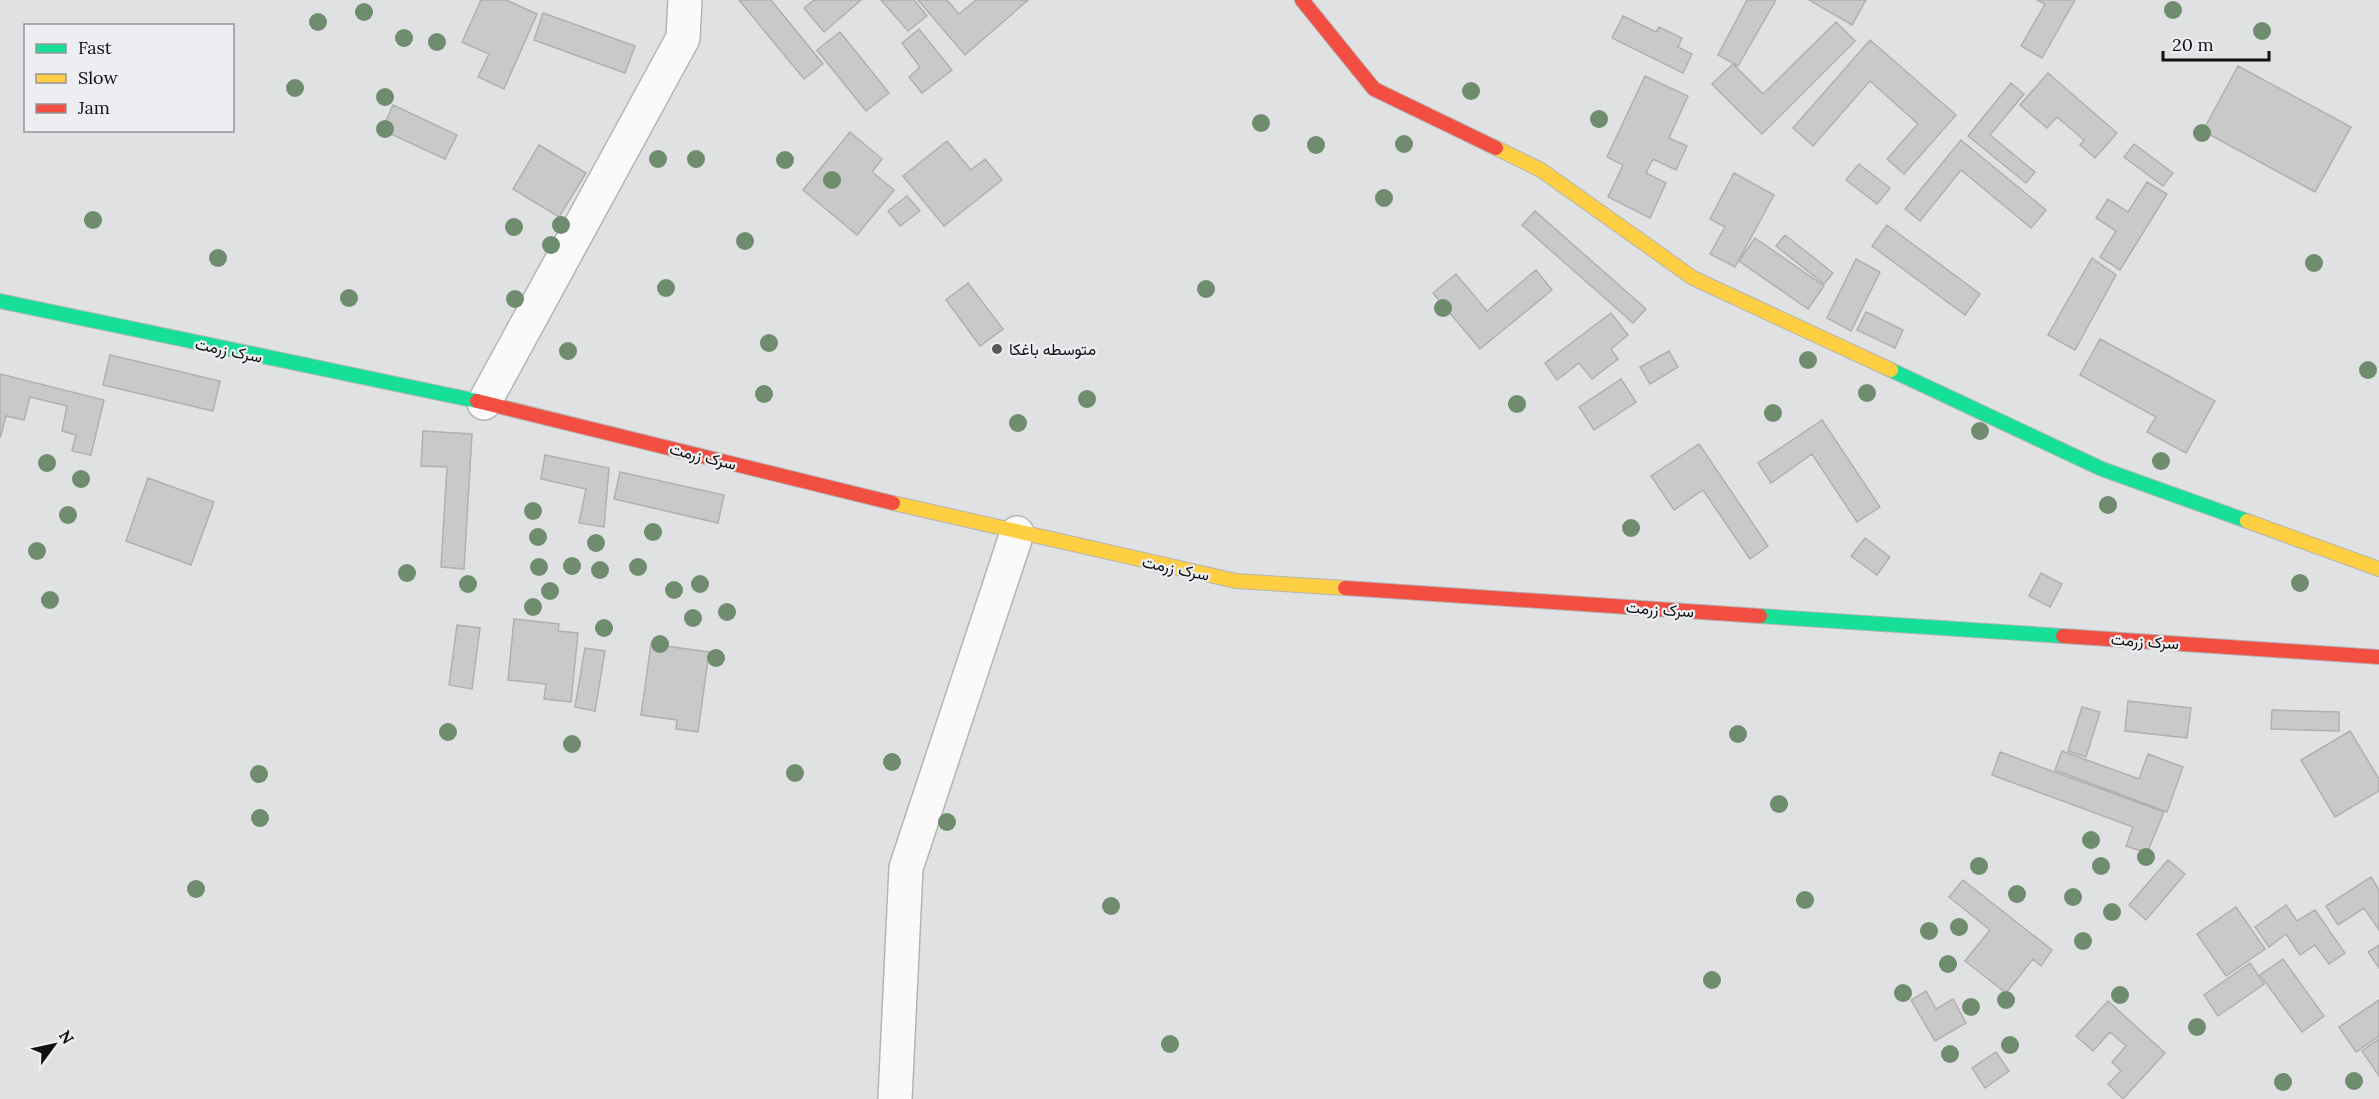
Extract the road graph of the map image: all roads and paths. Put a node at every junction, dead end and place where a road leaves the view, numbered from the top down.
1 (686, 0) edge
2 (1302, 0) edge
3 (0, 301) edge
4 (484, 403) junction
5 (1017, 533) junction
6 (2379, 569) edge
7 (2379, 657) edge
8 (895, 1099) edge

1 - 4 street
2 - 6 main road
3 - 4 main road, سرک زرمت
4 - 5 main road, سرک زرمت
5 - 7 main road, سرک زرمت
5 - 8 street

